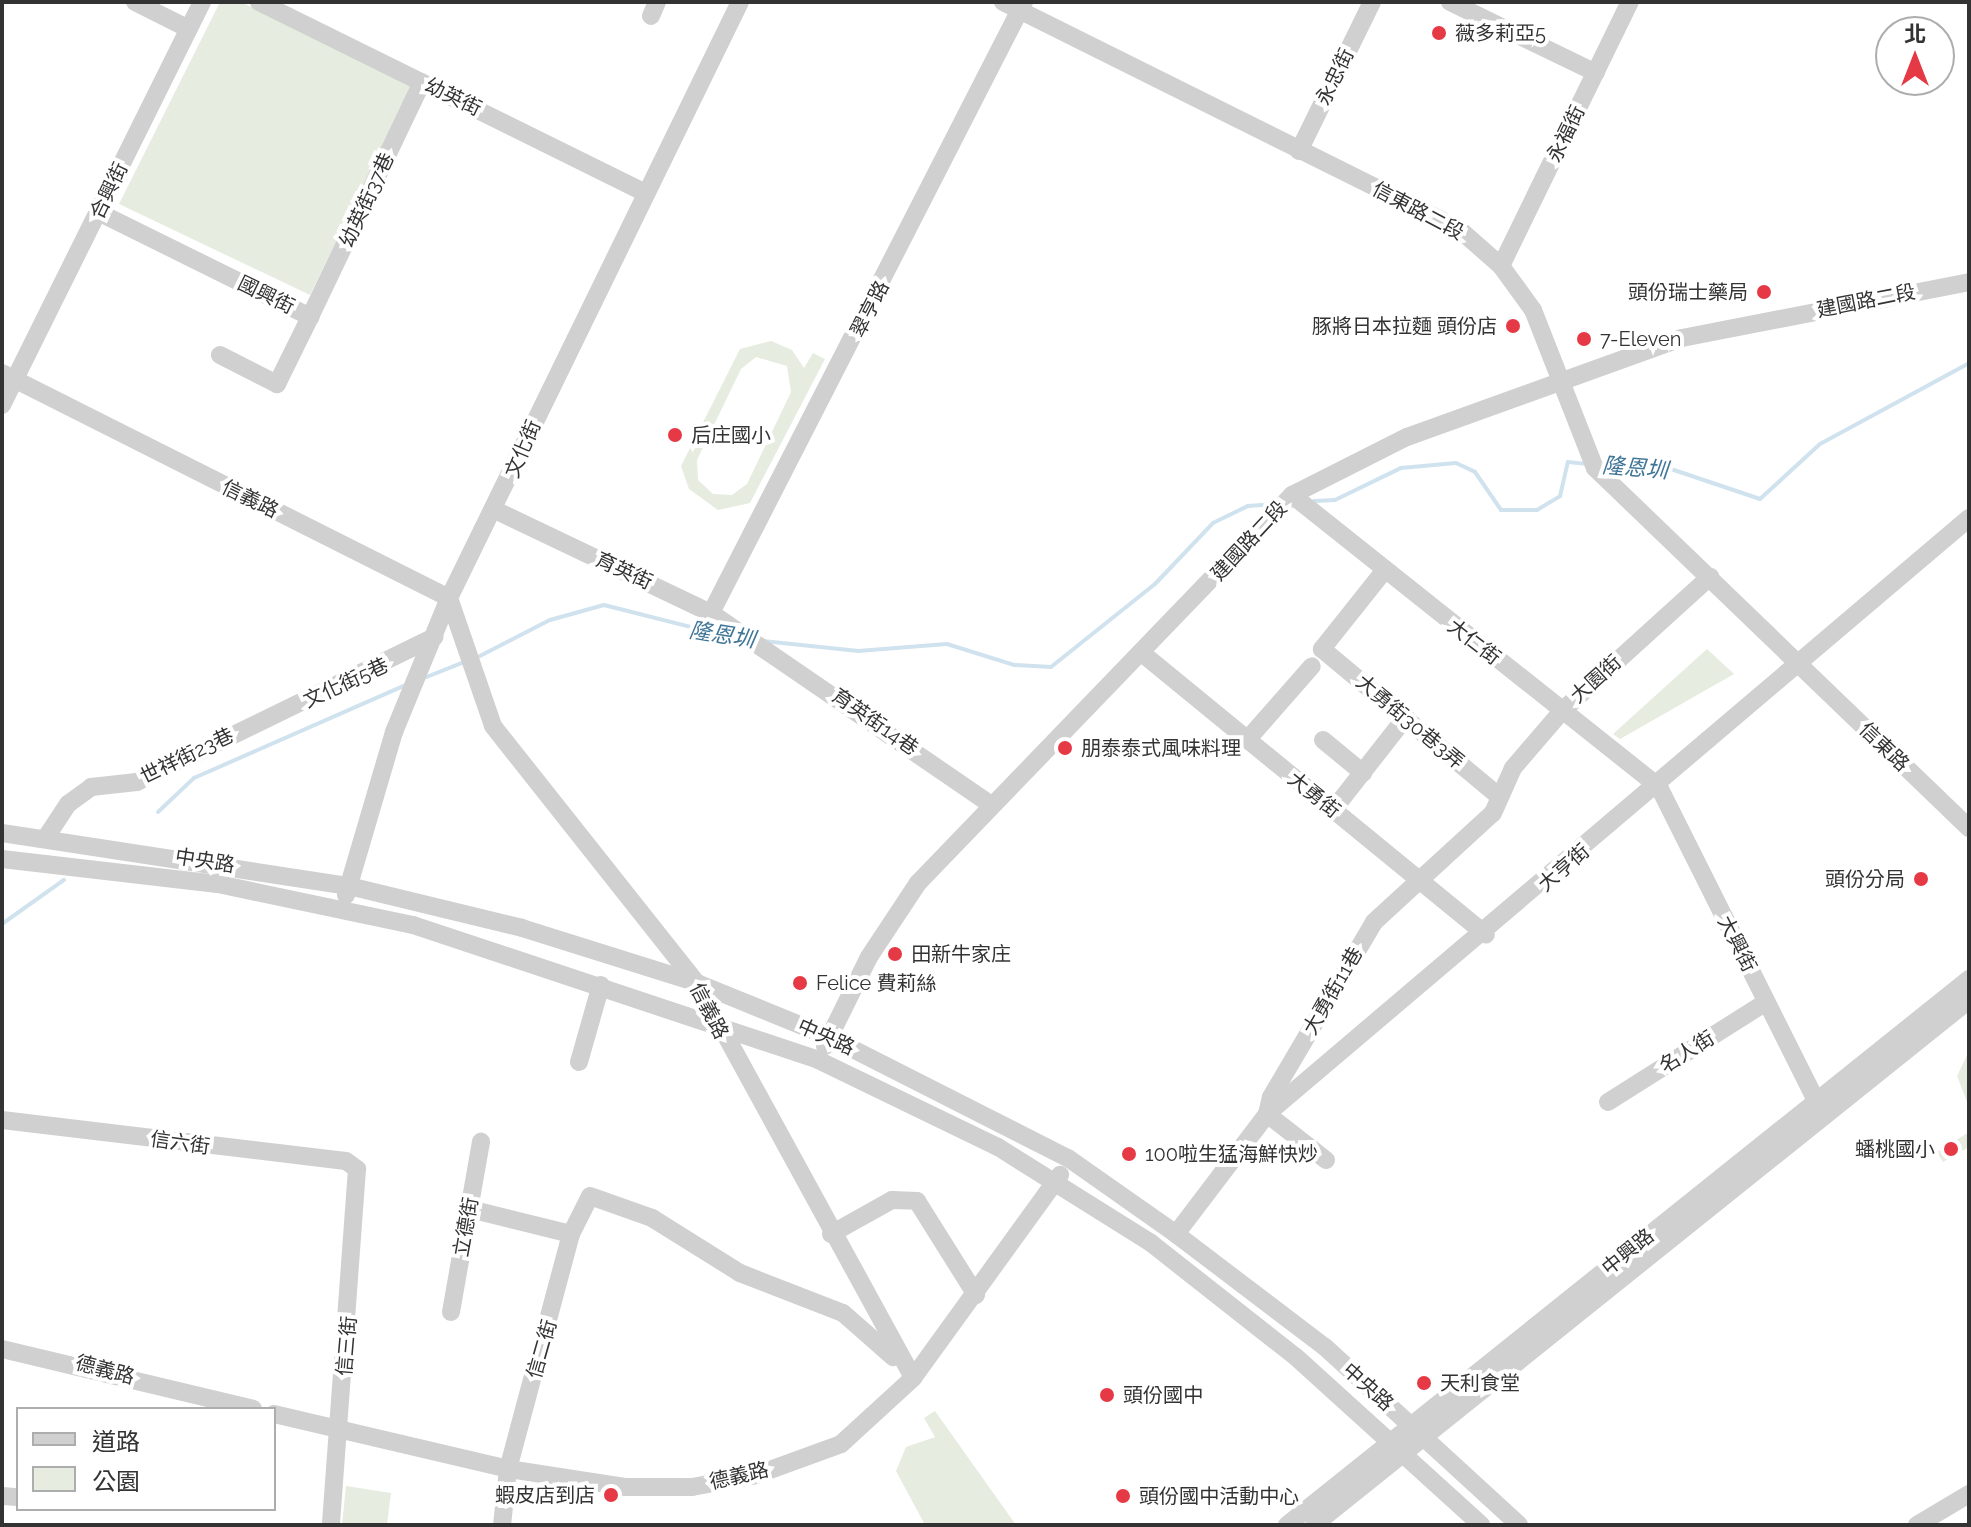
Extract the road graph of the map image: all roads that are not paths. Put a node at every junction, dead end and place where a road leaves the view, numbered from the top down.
1 (135, 2) edge
2 (202, 2) edge
3 (259, 2) edge
4 (740, 2) edge
5 (1003, 2) edge
6 (1372, 2) edge
7 (1450, 2) edge
8 (1630, 2) edge
9 (1022, 6) edge
10 (189, 29) junction
11 (1596, 73) junction
12 (422, 82) junction
13 (1299, 151) junction
14 (646, 193) junction
15 (98, 212) junction
16 (1501, 266) junction
17 (1969, 282) edge
18 (310, 317) junction
19 (220, 355) dead end
20 (9, 376) edge
21 (1563, 376) junction
22 (2, 405) edge
23 (1292, 495) junction
24 (497, 511) junction
25 (1969, 518) edge
26 (1384, 571) junction
27 (1710, 577) junction
28 (449, 598) junction
29 (711, 613) junction
30 (434, 637) junction
31 (752, 639) joint
32 (1143, 654) junction
33 (1800, 665) junction
34 (1312, 666) dead end
35 (1562, 711) junction
36 (1406, 717) junction
37 (256, 724) joint
38 (1247, 740) junction
39 (1323, 740) dead end
40 (1363, 773) junction
41 (1659, 787) junction
42 (1497, 795) junction
43 (991, 805) junction
44 (1333, 810) junction
45 (1969, 828) edge
46 (2, 833) edge
47 (45, 839) junction
48 (2, 859) edge
49 (1417, 878) junction
50 (349, 886) junction
51 (343, 910) junction
52 (1486, 935) junction
53 (1969, 979) edge
54 (697, 983) junction
55 (601, 985) junction
56 (1969, 1000) edge
57 (1766, 1002) junction
58 (717, 1027) junction
59 (829, 1037) junction
60 (818, 1060) junction
61 (579, 1062) dead end
62 (1816, 1101) junction
63 (1608, 1102) dead end
64 (1267, 1114) junction
65 (2, 1120) edge
66 (481, 1142) dead end
67 (1068, 1158) junction
68 (1326, 1160) dead end
69 (357, 1169) joint
70 (1057, 1183) junction
71 (470, 1209) junction
72 (569, 1232) junction
73 (831, 1234) junction
74 (1176, 1234) junction
75 (976, 1295) junction
76 (451, 1312) dead end
77 (1544, 1332) junction
78 (2, 1349) edge
79 (907, 1371) junction
80 (245, 1407) edge
81 (276, 1415) edge
82 (1410, 1424) junction
83 (340, 1432) junction
84 (1425, 1438) junction
85 (1395, 1449) junction
86 (508, 1469) junction
87 (1969, 1494) edge
88 (331, 1525) edge
89 (502, 1525) edge
90 (1287, 1525) edge
91 (1314, 1525) edge
92 (1481, 1525) edge
93 (1519, 1525) edge
94 (1917, 1525) edge

1 - 10 street
2 - 10 street, 合興街
3 - 12 street, 幼英街
4 - 14 street, 文化街
5 - 9 street, 信東路二段
6 - 13 street, 永忠街
7 - 11 street
8 - 11 street, 永福街
9 - 13 street, 信東路二段
9 - 29 street, 翠亨路
10 - 15 street, 合興街
11 - 16 street, 永福街
12 - 14 street, 幼英街
12 - 18 street, 幼英街37巷
13 - 16 street, 信東路二段
14 - 24 street, 文化街
15 - 18 street, 國興街
15 - 20 street, 合興街
16 - 21 street, 信東路二段
17 - 21 street, 建國路二段
18 - 19 street, 國興街
20 - 22 street, 合興街
20 - 28 street, 信義路
21 - 23 street, 建國路二段
21 - 27 street, 信東路二段
23 - 26 street, 大仁街
23 - 32 street, 建國路二段
24 - 28 street, 文化街
24 - 29 street, 育英街
25 - 33 street, 大亨街
26 - 35 street, 大仁街
26 - 36 street, 大勇街30巷3弄
27 - 33 street, 信東路二段
27 - 35 street, 大園街
28 - 30 street, 文化街
28 - 54 street, 信義路
29 - 31 street, 育英街
30 - 37 street, 文化街5巷
30 - 50 street, 文化街
31 - 43 street, 育英街14巷
32 - 38 street, 大勇街
32 - 43 street, 建國路二段
33 - 41 street, 大亨街
33 - 45 street, 信東路
34 - 38 street
35 - 41 street, 大仁街
35 - 42 street, 大園街
36 - 40 street
36 - 42 street, 大勇街30巷3弄
37 - 47 street, 世祥街23巷
38 - 44 street, 大勇街
39 - 40 street
40 - 44 street
41 - 52 street, 大亨街
41 - 57 street, 大興街
42 - 49 street, 大園街
43 - 59 street, 建國路二段
44 - 49 street, 大勇街
46 - 47 street, 中央路
47 - 50 street, 中央路
48 - 51 street, 中央路
49 - 52 street, 大勇街
49 - 64 street, 大勇街11巷
50 - 51 street, 文化街
50 - 54 street, 中央路
51 - 55 street, 中央路
52 - 64 street, 大亨街
53 - 62 street, 中興路
54 - 58 street, 信義路
54 - 59 street, 中央路
55 - 58 street, 中央路
55 - 61 street
56 - 77 street, 中興路
57 - 62 street, 大興街
57 - 63 street, 名人街
58 - 60 street, 中央路
58 - 73 street, 信義路
59 - 60 street, 建國路二段
59 - 67 street, 中央路
60 - 70 street, 中央路
62 - 77 street, 中興路
64 - 68 street
64 - 74 street, 大亨街
65 - 69 street, 信六街
66 - 71 street, 立德街
67 - 70 street, 德義路
67 - 74 street, 中央路
69 - 83 street, 信三街
70 - 75 street, 德義路
70 - 85 street, 中央路
71 - 72 street
71 - 76 street, 立德街
72 - 79 street, 信二街
72 - 86 street, 信二街
73 - 75 street
73 - 79 street, 信義路
74 - 82 street, 中央路
75 - 79 street, 德義路
77 - 82 street, 中興路
77 - 84 street, 中興路
78 - 80 street, 德義路
79 - 86 street, 德義路
81 - 83 street, 德義路
82 - 84 street, 中央路
82 - 85 street, 中興路
83 - 86 street, 德義路
83 - 88 street, 信三街
84 - 85 street, 中興路
84 - 93 street, 中央路
85 - 90 street, 中興路
85 - 91 street, 中興路
85 - 92 street, 中央路
86 - 89 street, 信二街
87 - 94 street

